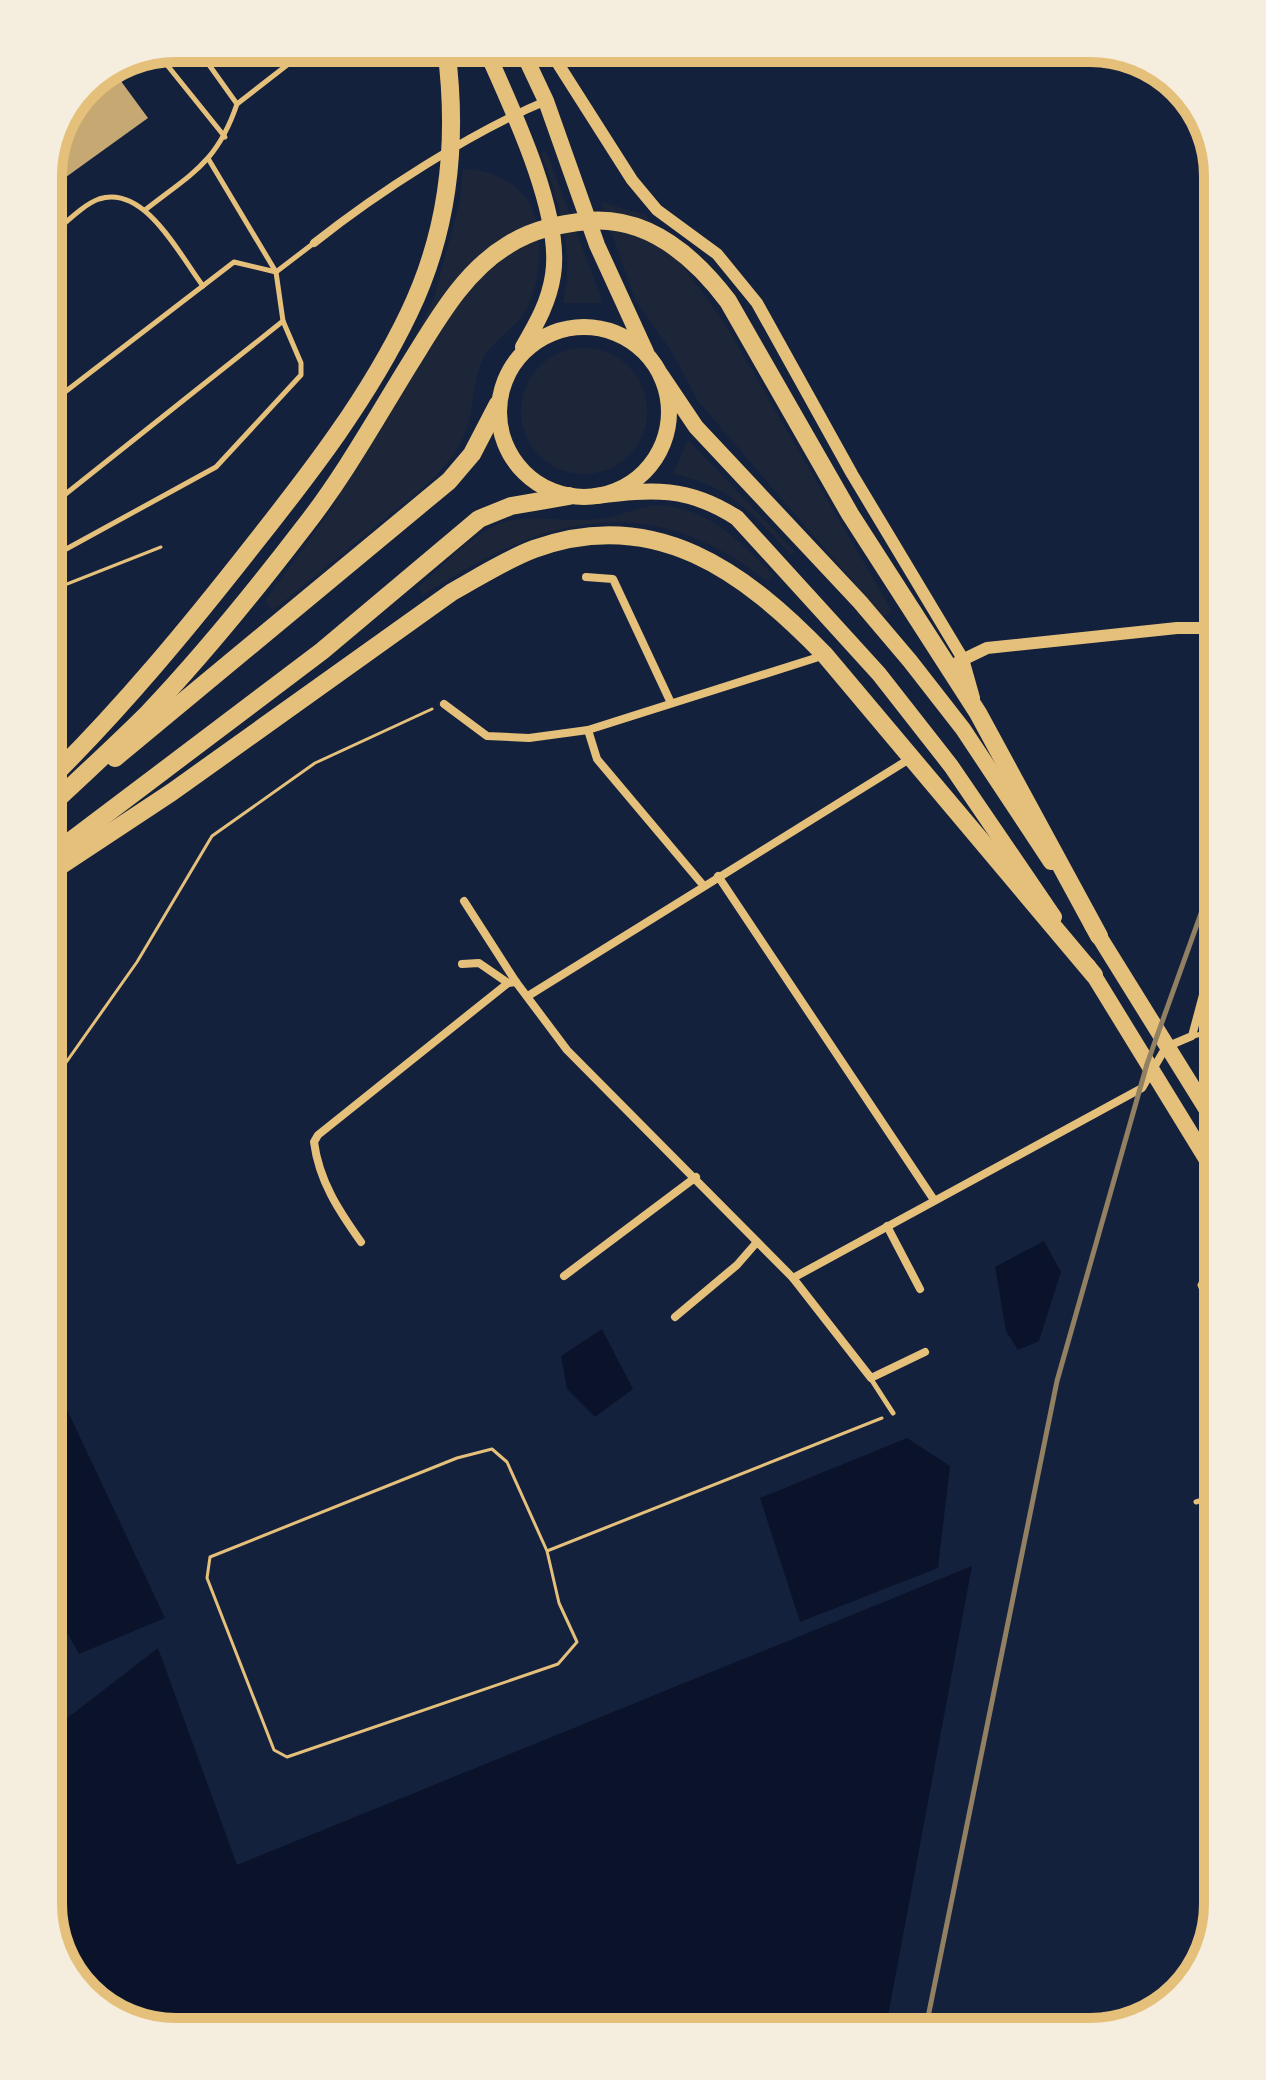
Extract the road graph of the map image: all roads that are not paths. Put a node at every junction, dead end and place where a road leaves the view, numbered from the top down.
1 (207, 62) edge
2 (291, 62) edge
3 (448, 62) edge
4 (491, 62) edge
5 (528, 62) edge
6 (557, 62) edge
7 (165, 63) edge
8 (546, 101) junction
9 (237, 104) junction
10 (514, 114) junction
11 (225, 138) junction
12 (453, 152) junction
13 (209, 160) junction
14 (145, 210) junction
15 (62, 226) edge
16 (314, 243) joint
17 (276, 272) junction
18 (203, 286) junction
19 (283, 321) junction
20 (647, 354) junction
21 (517, 359) junction
22 (661, 375) junction
23 (62, 394) edge
24 (498, 404) junction
25 (569, 496) junction
26 (596, 496) junction
27 (62, 497) edge
28 (62, 551) edge
29 (586, 577) dead end
30 (1204, 629) edge
31 (825, 655) junction
32 (955, 664) junction
33 (671, 703) junction
34 (444, 704) road end
35 (588, 730) junction
36 (911, 758) junction
37 (62, 767) edge
38 (62, 795) edge
39 (62, 802) edge
40 (62, 847) edge
41 (62, 865) edge
42 (718, 876) junction
43 (703, 885) junction
44 (464, 901) dead end
45 (1099, 936) junction
46 (462, 964) dead end
47 (1094, 975) junction
48 (512, 983) junction
49 (1204, 991) edge
50 (528, 996) junction
51 (1204, 1033) edge
52 (1192, 1036) junction
53 (1166, 1047) junction
54 (1153, 1071) junction
55 (1204, 1106) edge
56 (1204, 1155) edge
57 (696, 1177) junction
58 (934, 1200) junction
59 (887, 1226) junction
60 (361, 1242) dead end
61 (757, 1242) junction
62 (564, 1276) dead end
63 (1204, 1276) edge
64 (793, 1278) junction
65 (920, 1289) dead end
66 (1204, 1295) edge
67 (675, 1317) dead end
68 (925, 1352) dead end
69 (871, 1378) junction
70 (893, 1413) road end
71 (1204, 1499) edge
72 (1196, 1502) dead end
73 (1167, 1988) edge
74 (1134, 2009) edge

1 - 9 lane
2 - 9 lane
3 - 12 highway
4 - 10 main road
5 - 8 main road
6 - 32 street
7 - 11 lane
8 - 10 street
8 - 20 main road
9 - 11 lane
10 - 12 street
10 - 21 main road
11 - 13 lane
12 - 16 street
12 - 37 highway
13 - 14 lane
13 - 17 lane
14 - 15 lane
14 - 18 lane
16 - 17 lane
17 - 18 lane
17 - 19 lane
18 - 23 lane
19 - 27 lane
19 - 28 lane
20 - 21 main road
20 - 22 main road
21 - 24 main road
22 - 26 main road
22 - 45 main road
24 - 25 main road
24 - 39 highway
25 - 26 main road
25 - 40 highway
26 - 47 main road
29 - 33 street
30 - 32 street
31 - 33 street
31 - 36 highway
31 - 41 highway
32 - 38 highway
32 - 45 highway
33 - 35 street
34 - 35 street
35 - 43 street
36 - 42 street
36 - 47 highway
42 - 43 street
42 - 58 street
43 - 50 street
44 - 48 street
45 - 53 main road
46 - 48 street
47 - 54 main road
48 - 50 street
48 - 60 street
49 - 52 street
50 - 57 street
51 - 52 lane
52 - 53 street
53 - 54 street
53 - 55 main road
54 - 56 main road
54 - 58 street
57 - 61 street
57 - 62 street
58 - 59 street
59 - 64 street
59 - 65 street
61 - 64 street
61 - 67 street
63 - 66 lane
64 - 69 street
68 - 69 street
69 - 70 lane
71 - 72 lane
73 - 74 lane

